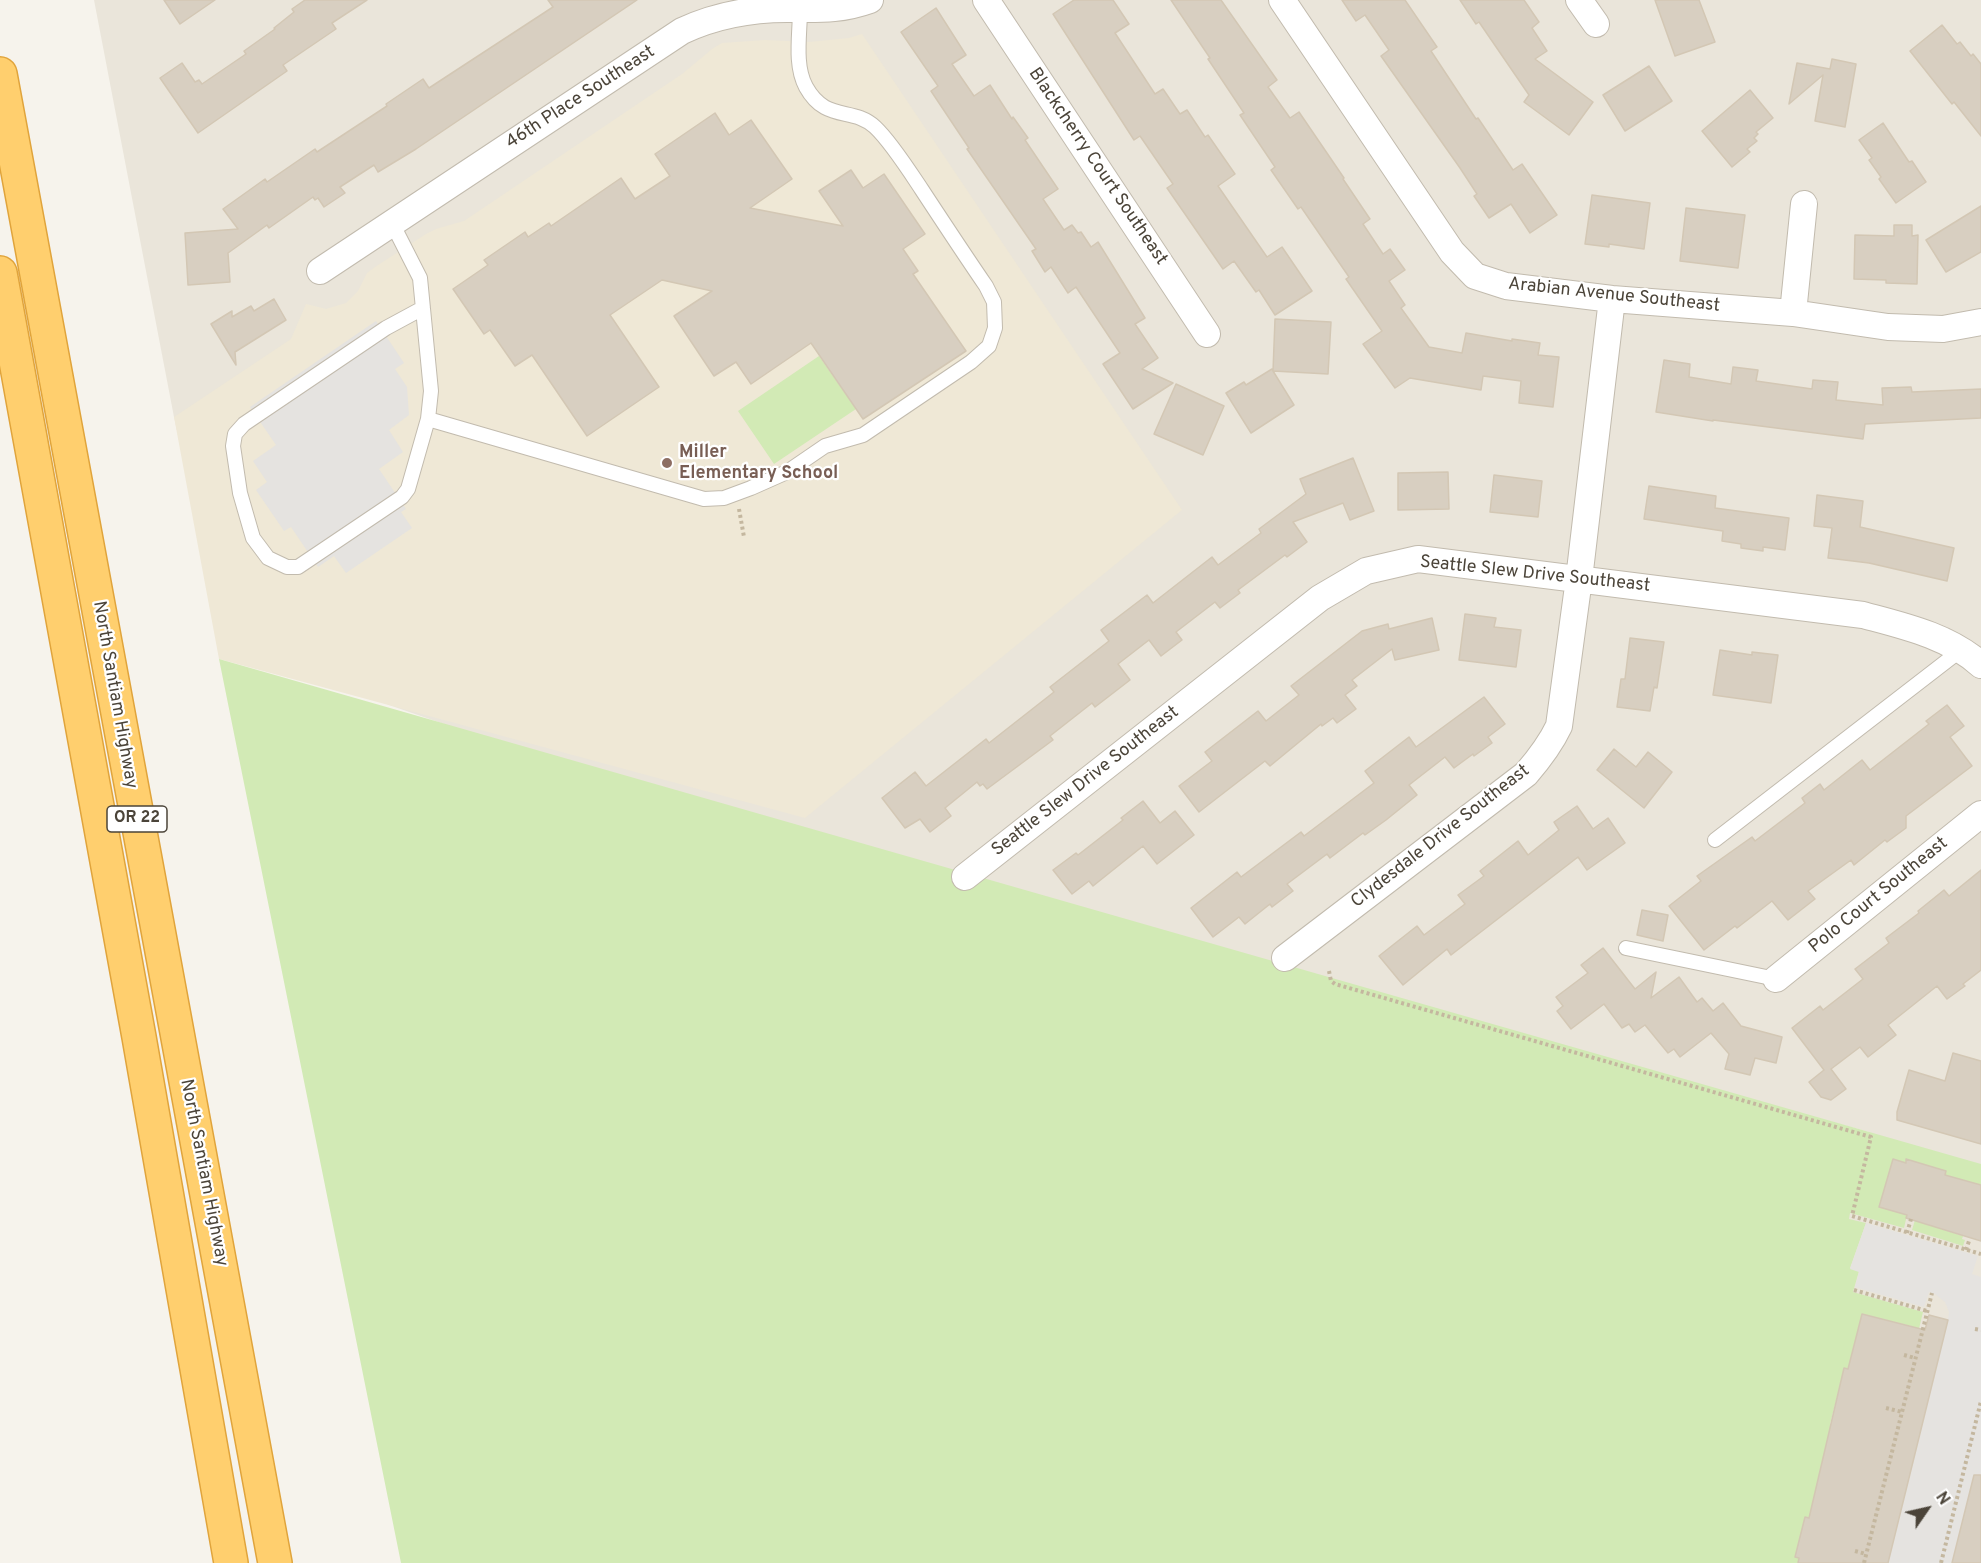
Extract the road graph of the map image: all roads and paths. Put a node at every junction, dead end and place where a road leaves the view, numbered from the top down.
1 (870, 0) edge
2 (986, 0) edge
3 (1282, 0) edge
4 (1579, 0) edge
5 (791, 6) edge
6 (1596, 24) dead end
7 (0, 74) edge
8 (1804, 204) dead end
9 (392, 223) junction
10 (320, 271) dead end
11 (0, 273) edge
12 (1612, 299) junction
13 (423, 308) junction
14 (1792, 313) junction
15 (1981, 322) edge
16 (1207, 334) dead end
17 (428, 419) junction
18 (733, 495) junction
19 (744, 537) dead end
20 (1579, 579) junction
21 (1971, 657) edge
22 (1981, 814) edge
23 (1715, 840) dead end
24 (965, 877) dead end
25 (1626, 948) dead end
26 (1285, 958) dead end
27 (1329, 972) dead end
28 (1776, 979) joint
29 (1911, 1219) dead end
30 (1907, 1233) junction
31 (1968, 1241) dead end
32 (1966, 1250) junction
33 (1981, 1254) edge
34 (1854, 1290) dead end
35 (1932, 1293) dead end
36 (1927, 1311) junction
37 (1975, 1329) dead end
38 (1981, 1330) edge
39 (1904, 1356) dead end
40 (1915, 1358) junction
41 (1981, 1401) edge
42 (1886, 1408) dead end
43 (1902, 1412) junction
44 (1963, 1472) junction
45 (1971, 1474) dead end
46 (1875, 1489) dead end
47 (1882, 1490) junction
48 (1856, 1551) dead end
49 (1866, 1554) junction
50 (231, 1563) edge
51 (275, 1563) edge
52 (1864, 1563) edge
53 (1941, 1563) edge

1 - 5 street, 46th Place Southeast
2 - 16 street, Blackcherry Court Southeast
3 - 12 street, Arabian Avenue Southeast
4 - 6 street
5 - 9 street, 46th Place Southeast
5 - 18 lane
7 - 51 highway, North Santiam Highway / OR 22
8 - 14 street
9 - 10 street, 46th Place Southeast
9 - 13 lane
11 - 50 highway, North Santiam Highway / OR 22
12 - 14 street, Arabian Avenue Southeast
12 - 20 street, Clydesdale Drive Southeast
13 - 17 lane
13 - 17 lane
14 - 15 street, Arabian Avenue Southeast
17 - 18 lane
18 - 19 path
20 - 21 street, Seattle Slew Drive Southeast
20 - 24 street, Seattle Slew Drive Southeast
20 - 26 street, Clydesdale Drive Southeast
21 - 23 lane
22 - 28 street, Polo Court Southeast
25 - 28 lane
27 - 30 path
29 - 30 path
30 - 32 path
31 - 32 path
32 - 33 path
34 - 36 path
35 - 36 path
36 - 40 path
37 - 38 path
39 - 40 path
40 - 43 path
41 - 44 path
42 - 43 path
43 - 47 path
44 - 45 path
44 - 53 path
46 - 47 path
47 - 49 path
48 - 49 path
49 - 52 path

